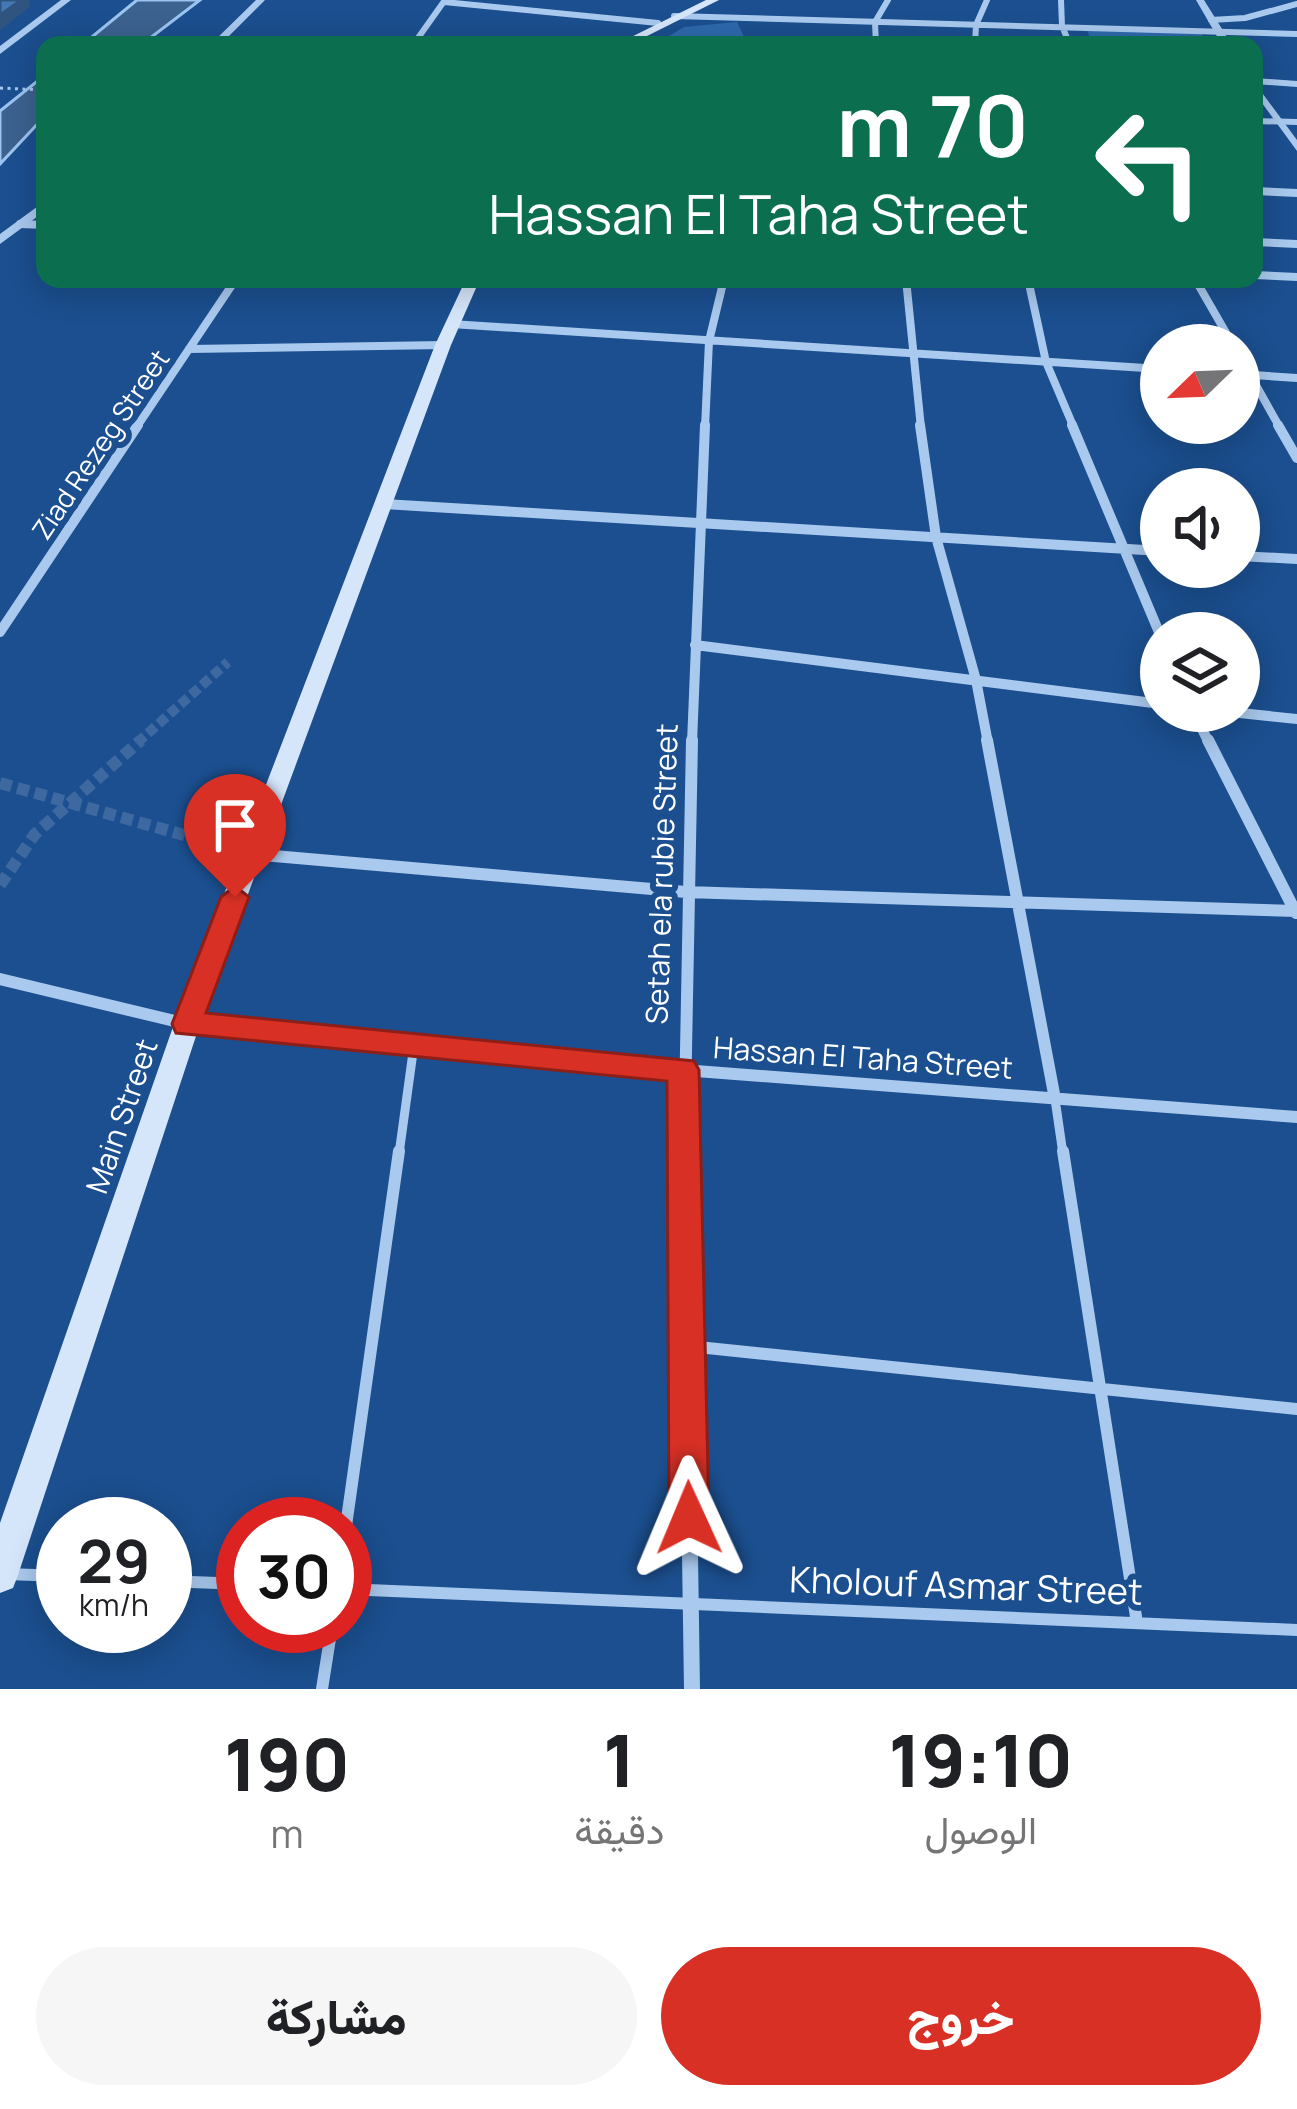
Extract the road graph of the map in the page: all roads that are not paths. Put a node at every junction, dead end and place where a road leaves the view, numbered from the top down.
1 (67, 0) edge
2 (261, 0) edge
3 (714, 0) edge
4 (888, 0) edge
5 (987, 0) edge
6 (1060, 0) edge
7 (1199, 0) edge
8 (445, 1) edge
9 (1297, 4) edge
10 (674, 16) junction
11 (875, 22) junction
12 (658, 23) junction
13 (976, 25) junction
14 (1062, 26) junction
15 (1214, 26) junction
16 (1297, 34) edge
17 (224, 36) edge
18 (422, 36) edge
19 (636, 36) edge
20 (876, 36) edge
21 (975, 36) edge
22 (1066, 36) edge
23 (1221, 36) edge
24 (0, 51) edge
25 (1263, 83) edge
26 (1297, 83) edge
27 (1263, 97) edge
28 (1263, 121) edge
29 (1279, 122) junction
30 (1297, 122) edge
31 (1297, 148) edge
32 (1263, 191) edge
33 (1297, 193) edge
34 (36, 212) edge
35 (20, 224) junction
36 (36, 225) edge
37 (0, 240) edge
38 (1263, 242) edge
39 (1297, 244) edge
40 (1263, 275) edge
41 (1297, 277) edge
42 (230, 288) edge
43 (469, 288) edge
44 (722, 288) edge
45 (906, 288) edge
46 (1030, 288) edge
47 (1200, 288) edge
48 (1221, 324) edge
49 (447, 335) junction
50 (709, 340) junction
51 (189, 349) junction
52 (910, 353) junction
53 (1046, 362) junction
54 (1140, 368) edge
55 (1260, 375) edge
56 (1297, 378) edge
57 (1260, 398) edge
58 (1297, 458) edge
59 (384, 504) junction
60 (705, 523) junction
61 (936, 537) junction
62 (1123, 548) junction
63 (1140, 549) edge
64 (1260, 557) edge
65 (1297, 559) edge
66 (1150, 612) edge
67 (0, 632) edge
68 (694, 645) junction
69 (976, 680) junction
70 (1140, 701) edge
71 (1260, 715) edge
72 (1297, 719) edge
73 (1204, 732) edge
74 (251, 854) junction
75 (686, 892) junction
76 (1016, 902) junction
77 (1296, 912) edge
78 (0, 979) edge
79 (187, 1024) junction
80 (414, 1045) junction
81 (683, 1070) junction
82 (1055, 1099) junction
83 (1297, 1117) edge
84 (686, 1346) junction
85 (1096, 1388) junction
86 (1297, 1409) edge
87 (350, 1497) edge
88 (0, 1574) edge
89 (36, 1575) edge
90 (372, 1590) edge
91 (691, 1604) junction
92 (1137, 1623) junction
93 (1297, 1630) edge
94 (328, 1653) edge
95 (322, 1689) edge
96 (692, 1689) edge

1 - 24 street
2 - 17 street
3 - 10 main road
4 - 11 street
5 - 13 street
6 - 14 street
7 - 15 street
8 - 12 street
8 - 18 street
9 - 15 street
10 - 11 street
10 - 12 main road
11 - 13 street
11 - 20 street
12 - 19 main road
13 - 14 street
13 - 21 street
14 - 15 street
14 - 22 street
15 - 16 street
15 - 23 street
25 - 26 street
27 - 29 street
28 - 29 street
29 - 30 street
29 - 31 street
32 - 33 street
34 - 35 street
35 - 36 street
35 - 37 street
38 - 39 street
40 - 41 street
42 - 51 street, Ziad Rezeg Street
43 - 49 main road, Main Street
44 - 50 street, Setah ela rubie Street
45 - 52 street
46 - 53 street
47 - 48 street
49 - 50 street
49 - 51 street
49 - 59 main road, Main Street
50 - 52 street
50 - 60 street, Setah ela rubie Street
51 - 67 street, Ziad Rezeg Street
52 - 53 street
52 - 61 street
53 - 54 street
53 - 62 street
55 - 56 street
57 - 58 street
59 - 60 street
59 - 74 main road, Main Street
60 - 61 street
60 - 68 street, Setah ela rubie Street
61 - 62 street
61 - 69 street
62 - 63 street
62 - 66 street
64 - 65 street
68 - 69 street
68 - 75 street, Setah ela rubie Street
69 - 70 street
69 - 76 street
71 - 72 street
73 - 77 street
74 - 75 street
74 - 79 main road, Main Street
75 - 76 street
75 - 81 street, Setah ela rubie Street
76 - 77 street
76 - 82 street
78 - 79 street, Hassan El Taha Street
79 - 80 street, Hassan El Taha Street
79 - 88 main road, Main Street
80 - 81 street, Hassan El Taha Street
80 - 87 lane
81 - 82 street, Hassan El Taha Street
81 - 84 street, Setah ela rubie Street
82 - 83 street, Hassan El Taha Street
82 - 85 lane
84 - 85 lane
84 - 91 street, Setah ela rubie Street
85 - 86 lane
85 - 92 lane
88 - 89 lane
90 - 91 lane, Kholouf Asmar Street
91 - 92 lane, Kholouf Asmar Street
91 - 96 street, Setah ela rubie Street
92 - 93 lane, Kholouf Asmar Street
94 - 95 lane

